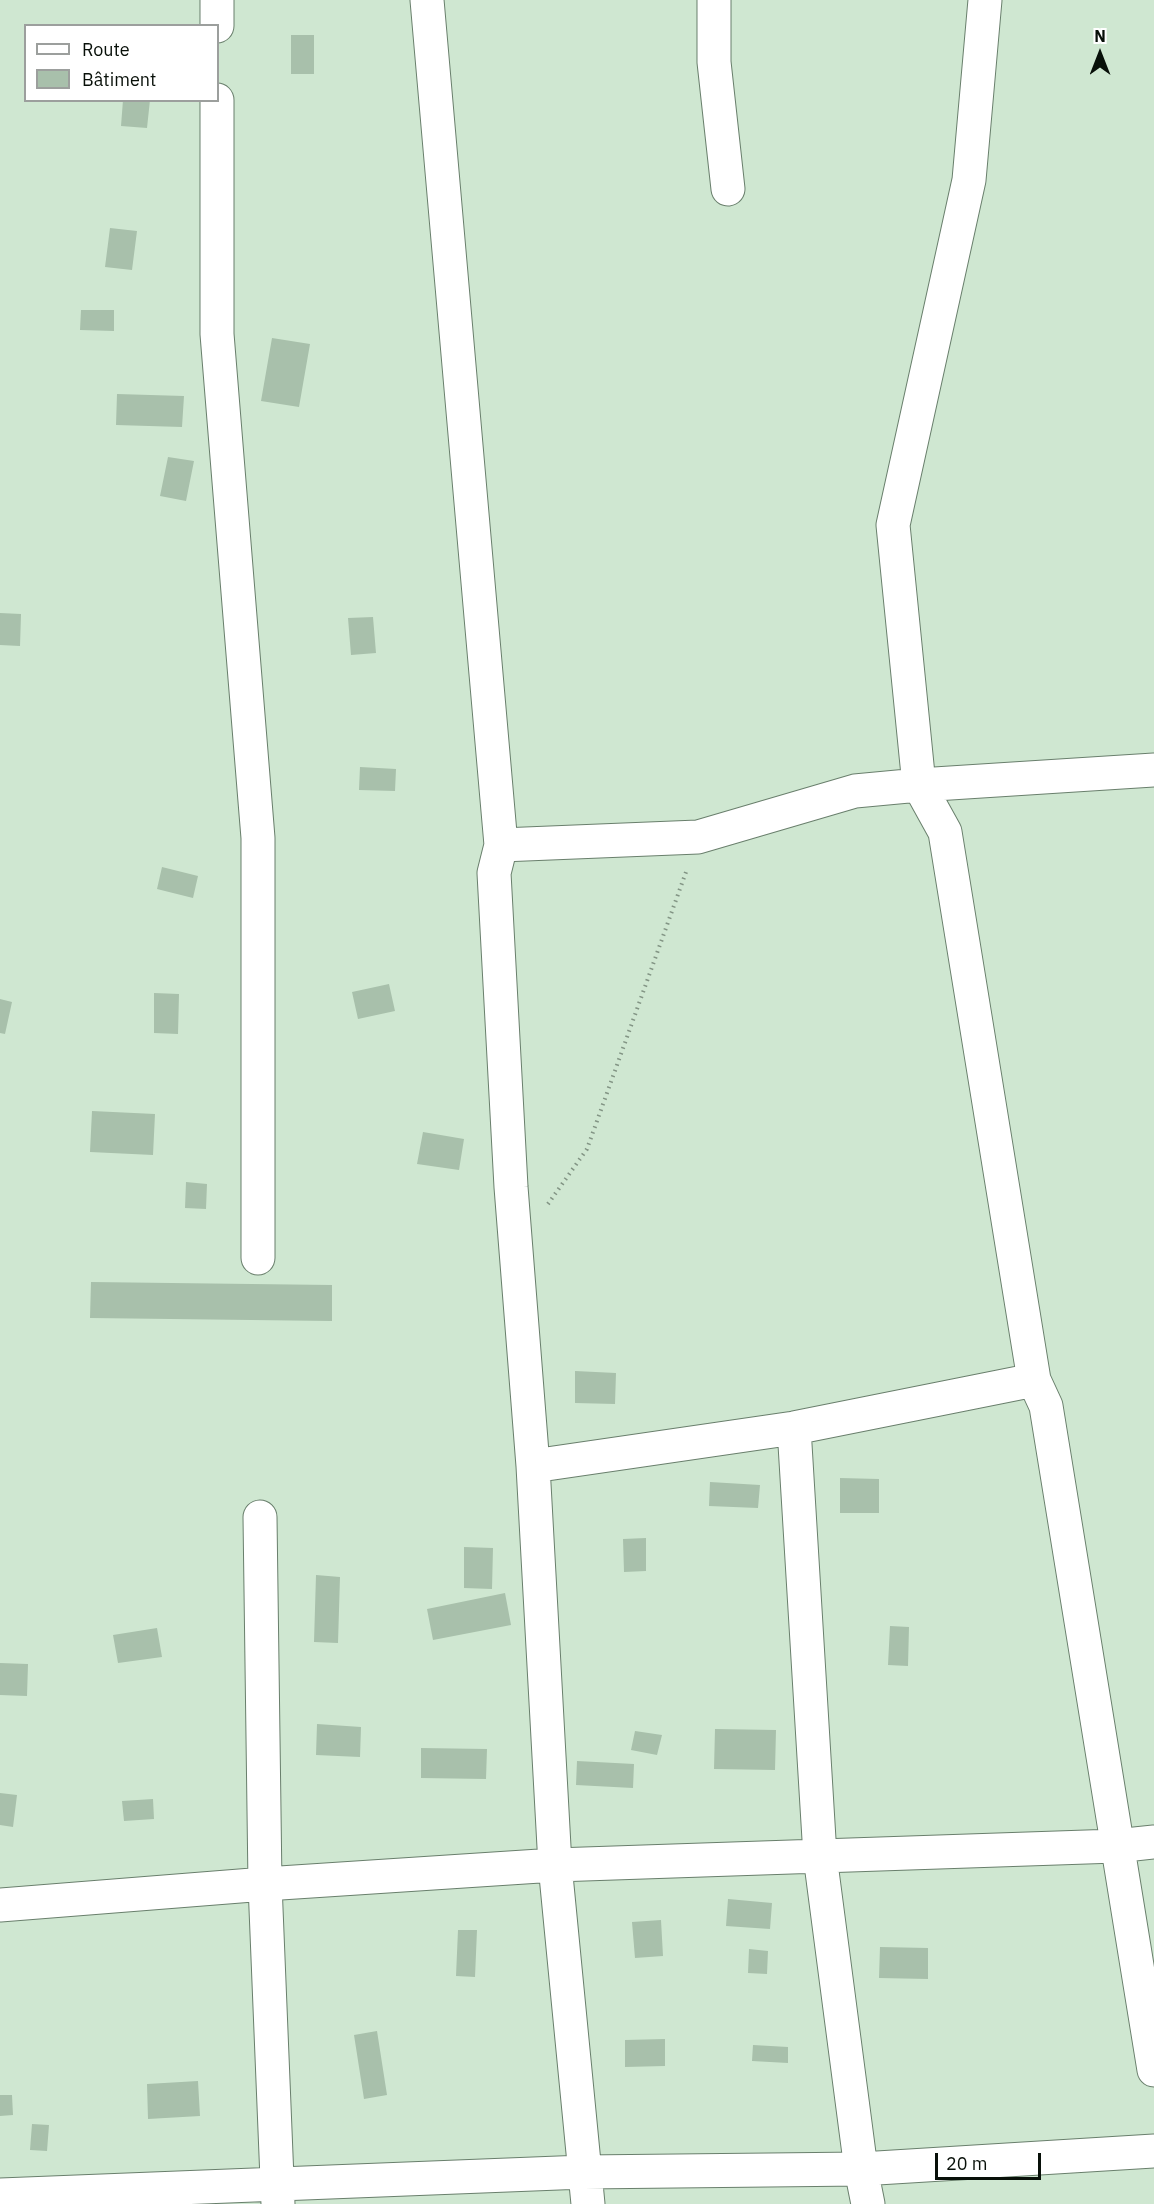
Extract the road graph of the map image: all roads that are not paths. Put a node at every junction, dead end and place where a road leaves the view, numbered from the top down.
1 (217, 0) edge
2 (427, 0) edge
3 (714, 0) edge
4 (985, 0) edge
5 (217, 24) edge
6 (217, 102) edge
7 (728, 189) dead end
8 (1154, 770) edge
9 (919, 785) junction
10 (501, 845) junction
11 (258, 1258) dead end
12 (1034, 1380) junction
13 (794, 1428) junction
14 (532, 1466) junction
15 (260, 1517) dead end
16 (1154, 1842) edge
17 (1116, 1846) junction
18 (820, 1856) junction
19 (555, 1865) junction
20 (265, 1884) junction
21 (0, 1905) edge
22 (1154, 2070) edge
23 (1154, 2151) edge
24 (861, 2169) junction
25 (584, 2172) junction
26 (0, 2195) edge
27 (278, 2195) edge
28 (588, 2204) edge
29 (868, 2204) edge

1 - 5 street
2 - 10 street
3 - 7 street
4 - 9 street
6 - 11 street
8 - 9 street
9 - 10 street
9 - 12 street
10 - 14 street
12 - 13 street
12 - 17 street
13 - 14 street
13 - 18 street
14 - 19 street
15 - 20 street
16 - 17 street
17 - 18 street
17 - 22 street
18 - 19 street
18 - 24 street
19 - 20 street
19 - 25 street
20 - 21 street
20 - 27 street
23 - 24 street
24 - 25 street
24 - 29 street
25 - 27 street
25 - 28 street
26 - 27 street

